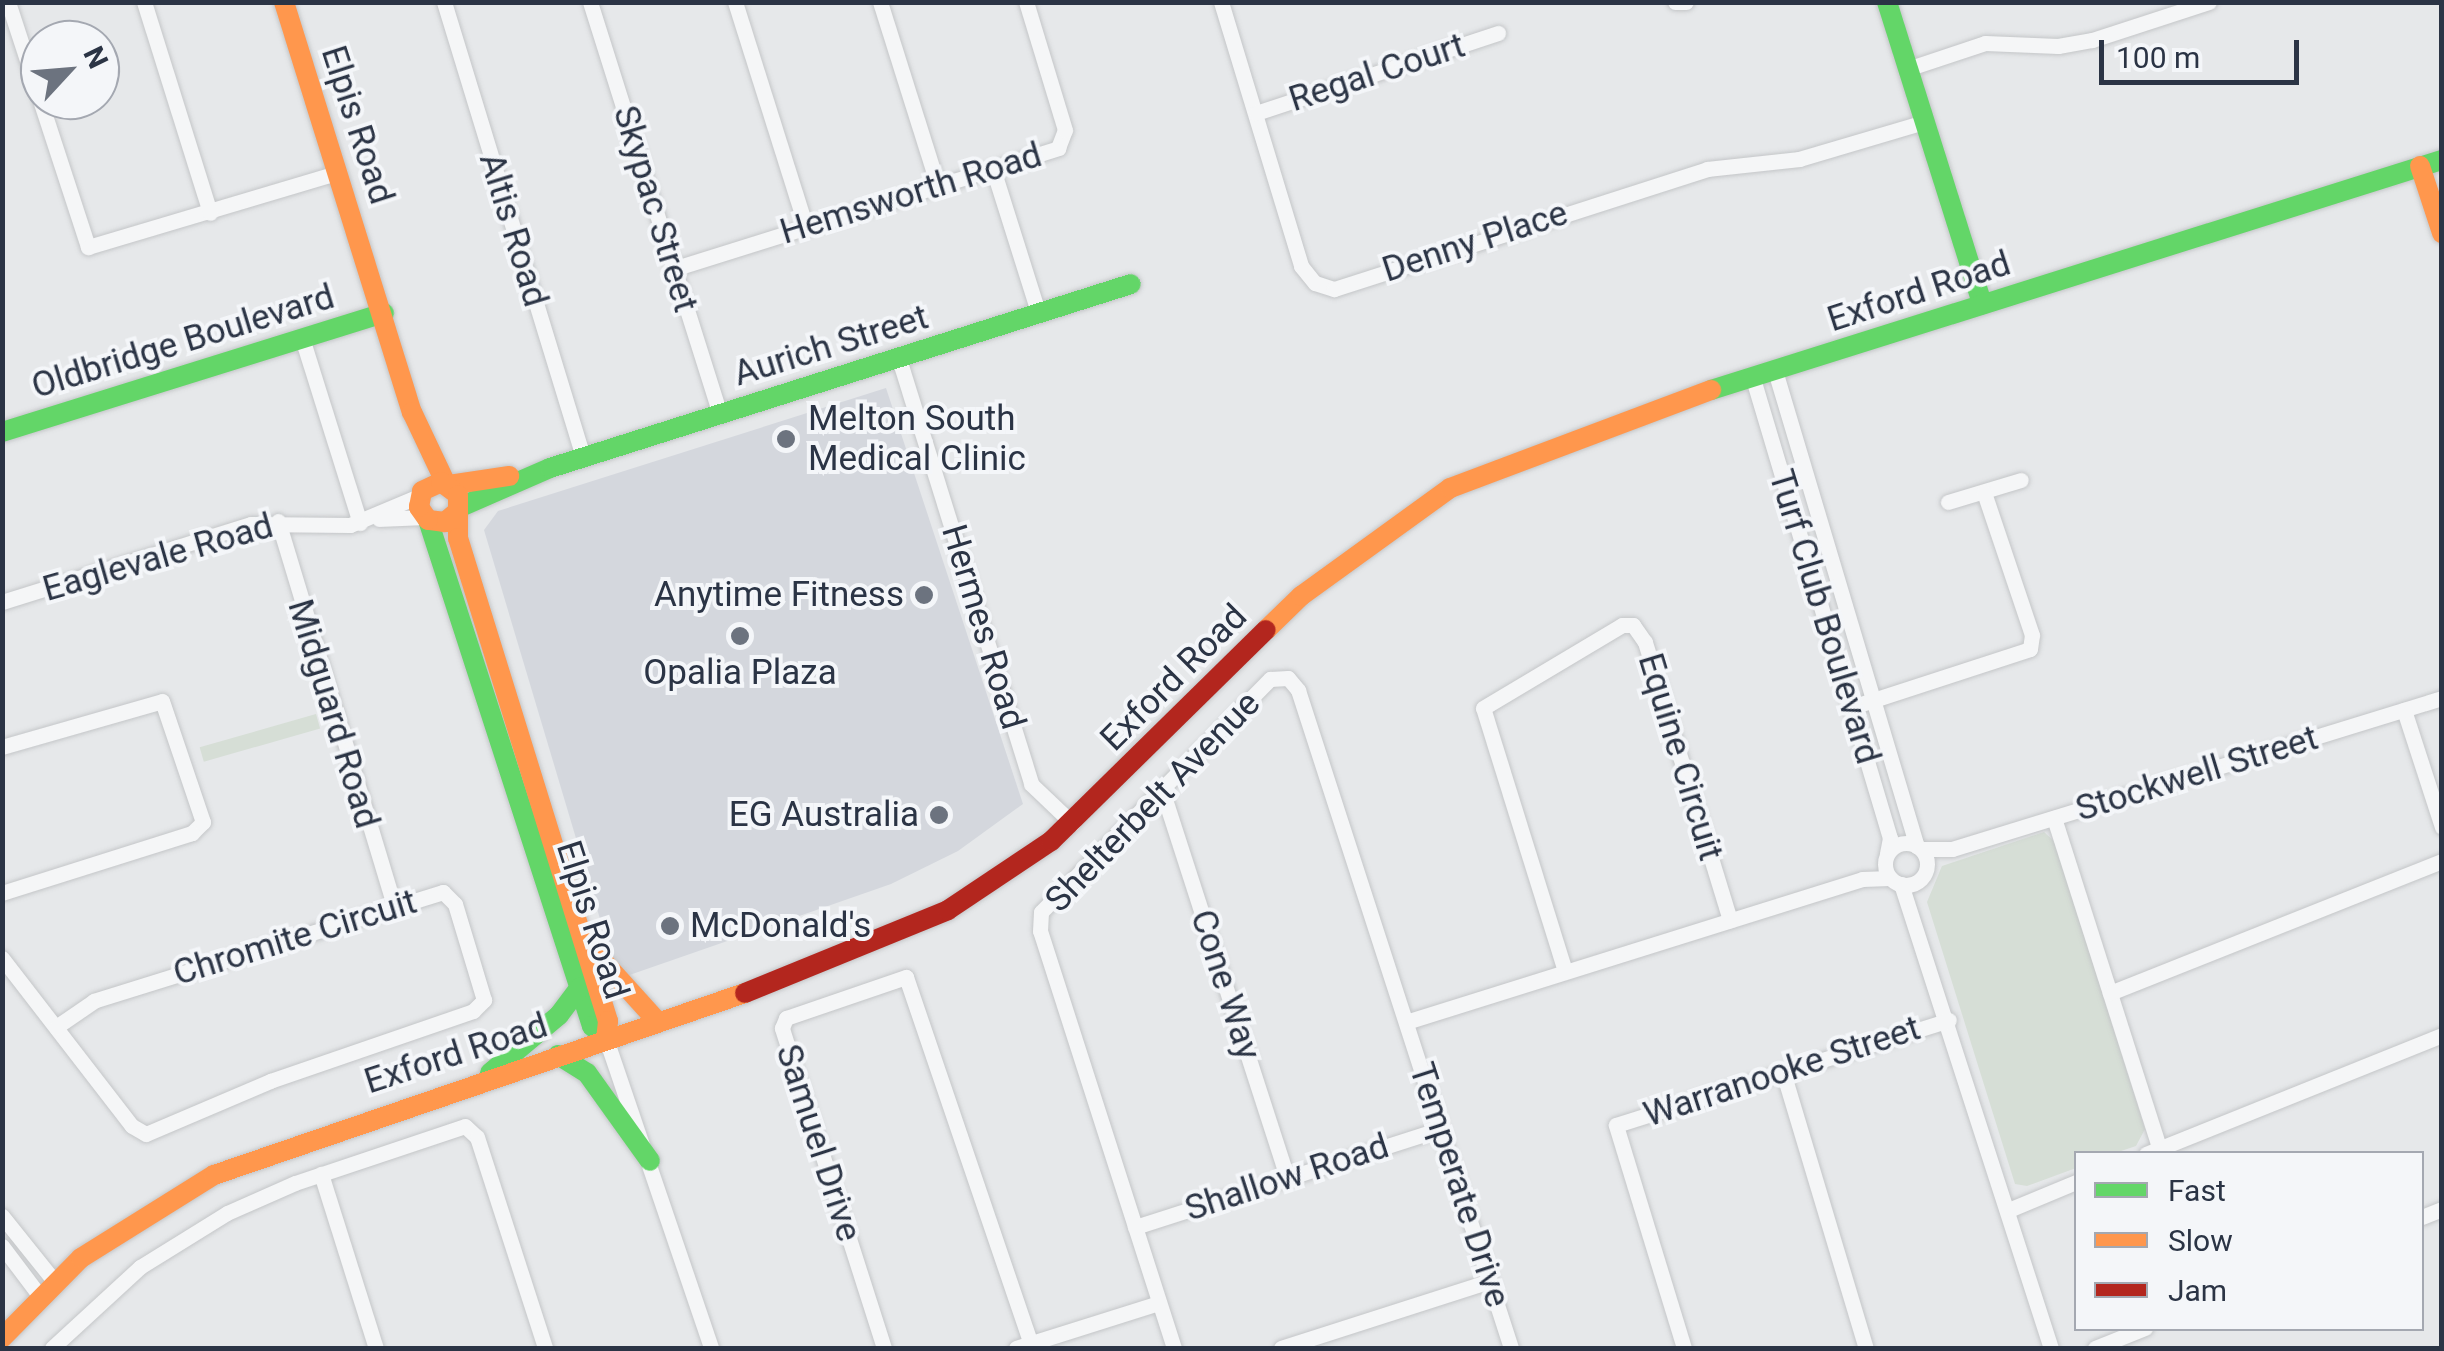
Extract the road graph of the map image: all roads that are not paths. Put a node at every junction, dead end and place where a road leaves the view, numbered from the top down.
1 (8, 2) edge
2 (144, 2) edge
3 (284, 2) edge
4 (444, 2) edge
5 (590, 2) edge
6 (735, 2) edge
7 (880, 2) edge
8 (1026, 2) edge
9 (1222, 2) edge
10 (1675, 2) edge
11 (1686, 2) edge
12 (1887, 2) edge
13 (2209, 2) edge
14 (1498, 33) dead end
15 (1907, 70) junction
16 (1256, 113) junction
17 (1924, 122) junction
18 (2442, 160) edge
19 (2420, 166) junction
20 (993, 168) junction
21 (337, 173) junction
22 (938, 186) junction
23 (210, 213) junction
24 (806, 227) junction
25 (2442, 232) edge
26 (673, 269) junction
27 (1131, 284) dead end
28 (1982, 304) junction
29 (384, 313) junction
30 (1039, 314) junction
31 (302, 338) junction
32 (899, 358) junction
33 (1776, 374) junction
34 (1754, 382) junction
35 (720, 415) junction
36 (2, 432) edge
37 (422, 438) junction
38 (583, 457) junction
39 (550, 468) junction
40 (2021, 480) dead end
41 (448, 484) junction
42 (1984, 492) junction
43 (1948, 502) dead end
44 (423, 506) junction
45 (458, 510) junction
46 (278, 521) junction
47 (367, 521) junction
48 (2, 602) edge
49 (2442, 698) edge
50 (1876, 699) junction
51 (1852, 707) junction
52 (2404, 710) junction
53 (2, 748) edge
54 (1163, 793) junction
55 (2054, 818) junction
56 (1072, 824) junction
57 (2442, 828) edge
58 (1920, 848) junction
59 (1952, 849) junction
60 (1886, 857) junction
61 (2442, 861) edge
62 (1922, 876) junction
63 (1862, 878) junction
64 (1896, 881) junction
65 (2, 893) edge
66 (394, 906) junction
67 (1913, 914) junction
68 (1730, 920) junction
69 (582, 935) junction
70 (2, 958) edge
71 (1565, 971) junction
72 (578, 988) junction
73 (2110, 993) junction
74 (1949, 1020) junction
75 (658, 1022) junction
76 (1406, 1022) junction
77 (56, 1027) junction
78 (2442, 1035) edge
79 (606, 1039) junction
80 (558, 1055) junction
81 (1783, 1072) junction
82 (480, 1080) junction
83 (1440, 1128) junction
84 (2153, 1151) edge
85 (650, 1161) junction
86 (321, 1174) junction
87 (1288, 1178) junction
88 (2074, 1183) edge
89 (2011, 1209) junction
90 (2, 1216) edge
91 (1134, 1227) junction
92 (2, 1246) edge
93 (1490, 1282) junction
94 (46, 1288) junction
95 (1159, 1302) junction
96 (2138, 1331) edge
97 (2, 1338) edge
98 (1024, 1346) edge
99 (52, 1348) edge
100 (376, 1348) edge
101 (545, 1348) edge
102 (711, 1348) edge
103 (884, 1348) edge
104 (1174, 1348) edge
105 (1282, 1348) edge
106 (1511, 1348) edge
107 (1684, 1348) edge
108 (1866, 1348) edge
109 (2052, 1348) edge
110 (2095, 1348) edge

1 - 23 street
2 - 23 street
3 - 21 street, Elpis Road
4 - 38 street, Altis Road
5 - 26 street, Skypac Street
6 - 24 street
7 - 22 street
8 - 20 street, Hemsworth Road
9 - 16 street, Denny Place
10 - 11 street
12 - 15 street
13 - 15 street
14 - 16 street, Regal Court
15 - 17 street
16 - 17 street, Denny Place
17 - 28 street
18 - 19 street, Exford Road
19 - 25 street
19 - 28 street, Exford Road
20 - 22 street, Hemsworth Road
20 - 30 street
21 - 23 street
21 - 29 street, Elpis Road
22 - 24 street, Hemsworth Road
24 - 26 street, Hemsworth Road
26 - 35 street, Skypac Street
27 - 30 street, Aurich Street
28 - 33 street, Exford Road
29 - 31 street, Oldbridge Boulevard
29 - 37 street, Elpis Road
30 - 32 street, Aurich Street
31 - 36 street, Oldbridge Boulevard
31 - 47 street
32 - 35 street, Aurich Street
32 - 56 street, Hermes Road
33 - 34 street, Exford Road
33 - 50 street, Turf Club Boulevard
34 - 51 street, Turf Club Boulevard
34 - 56 street, Exford Road
35 - 38 street, Aurich Street
37 - 41 street, Elpis Road
37 - 44 street, Elpis Road
38 - 39 street, Aurich Street
39 - 41 street, Aurich Street
39 - 45 street, Aurich Street
40 - 42 street
41 - 44 street, Aurich Street
41 - 45 street, Elpis Road
42 - 43 street
42 - 50 street
44 - 45 street, Aurich Street
44 - 47 street, Eaglevale Road
44 - 72 street, Elpis Road
45 - 69 street, Elpis Road
46 - 47 street, Eaglevale Road
46 - 48 street, Eaglevale Road
46 - 66 street, Midguard Road
49 - 52 street, Stockwell Street
50 - 51 street
50 - 58 street, Turf Club Boulevard
51 - 60 street, Turf Club Boulevard
52 - 55 street, Stockwell Street
52 - 57 street
53 - 65 street
54 - 76 street, Shelterbelt Avenue
54 - 87 street, Cone Way
54 - 91 street, Shelterbelt Avenue
55 - 59 street, Stockwell Street
55 - 73 street
56 - 75 street, Exford Road
58 - 59 street, Stockwell Street
58 - 60 street, Stockwell Street
58 - 62 street, Turf Club Boulevard
59 - 62 street, Stockwell Street
60 - 63 street
60 - 64 street, Turf Club Boulevard
61 - 73 street
62 - 64 street
62 - 67 street
63 - 64 street
63 - 68 street
64 - 67 street
66 - 77 street, Chromite Circuit
66 - 77 street, Chromite Circuit
67 - 74 street
68 - 71 street
68 - 71 street, Equine Circuit
69 - 75 street
69 - 79 street, Elpis Road
70 - 77 street
71 - 76 street
72 - 79 street, Elpis Road
72 - 82 street
73 - 84 street
74 - 81 street, Warranooke Street
74 - 89 street
75 - 79 street, Exford Road
76 - 83 street, Temperate Drive
78 - 84 street
79 - 80 street, Exford Road
79 - 85 street
80 - 82 street, Exford Road
80 - 85 street
81 - 107 street, Warranooke Street
81 - 108 street
82 - 94 street, Exford Road
83 - 87 street, Shallow Road
83 - 93 street, Temperate Drive
85 - 102 street
86 - 99 street
86 - 100 street
86 - 101 street
87 - 91 street, Shallow Road
88 - 89 street
89 - 109 street
90 - 94 street
91 - 95 street, Shelterbelt Avenue
92 - 94 street
93 - 105 street
93 - 106 street, Temperate Drive
94 - 97 street, Exford Road
95 - 98 street
95 - 104 street, Shelterbelt Avenue
96 - 110 street
98 - 103 street, Samuel Drive

